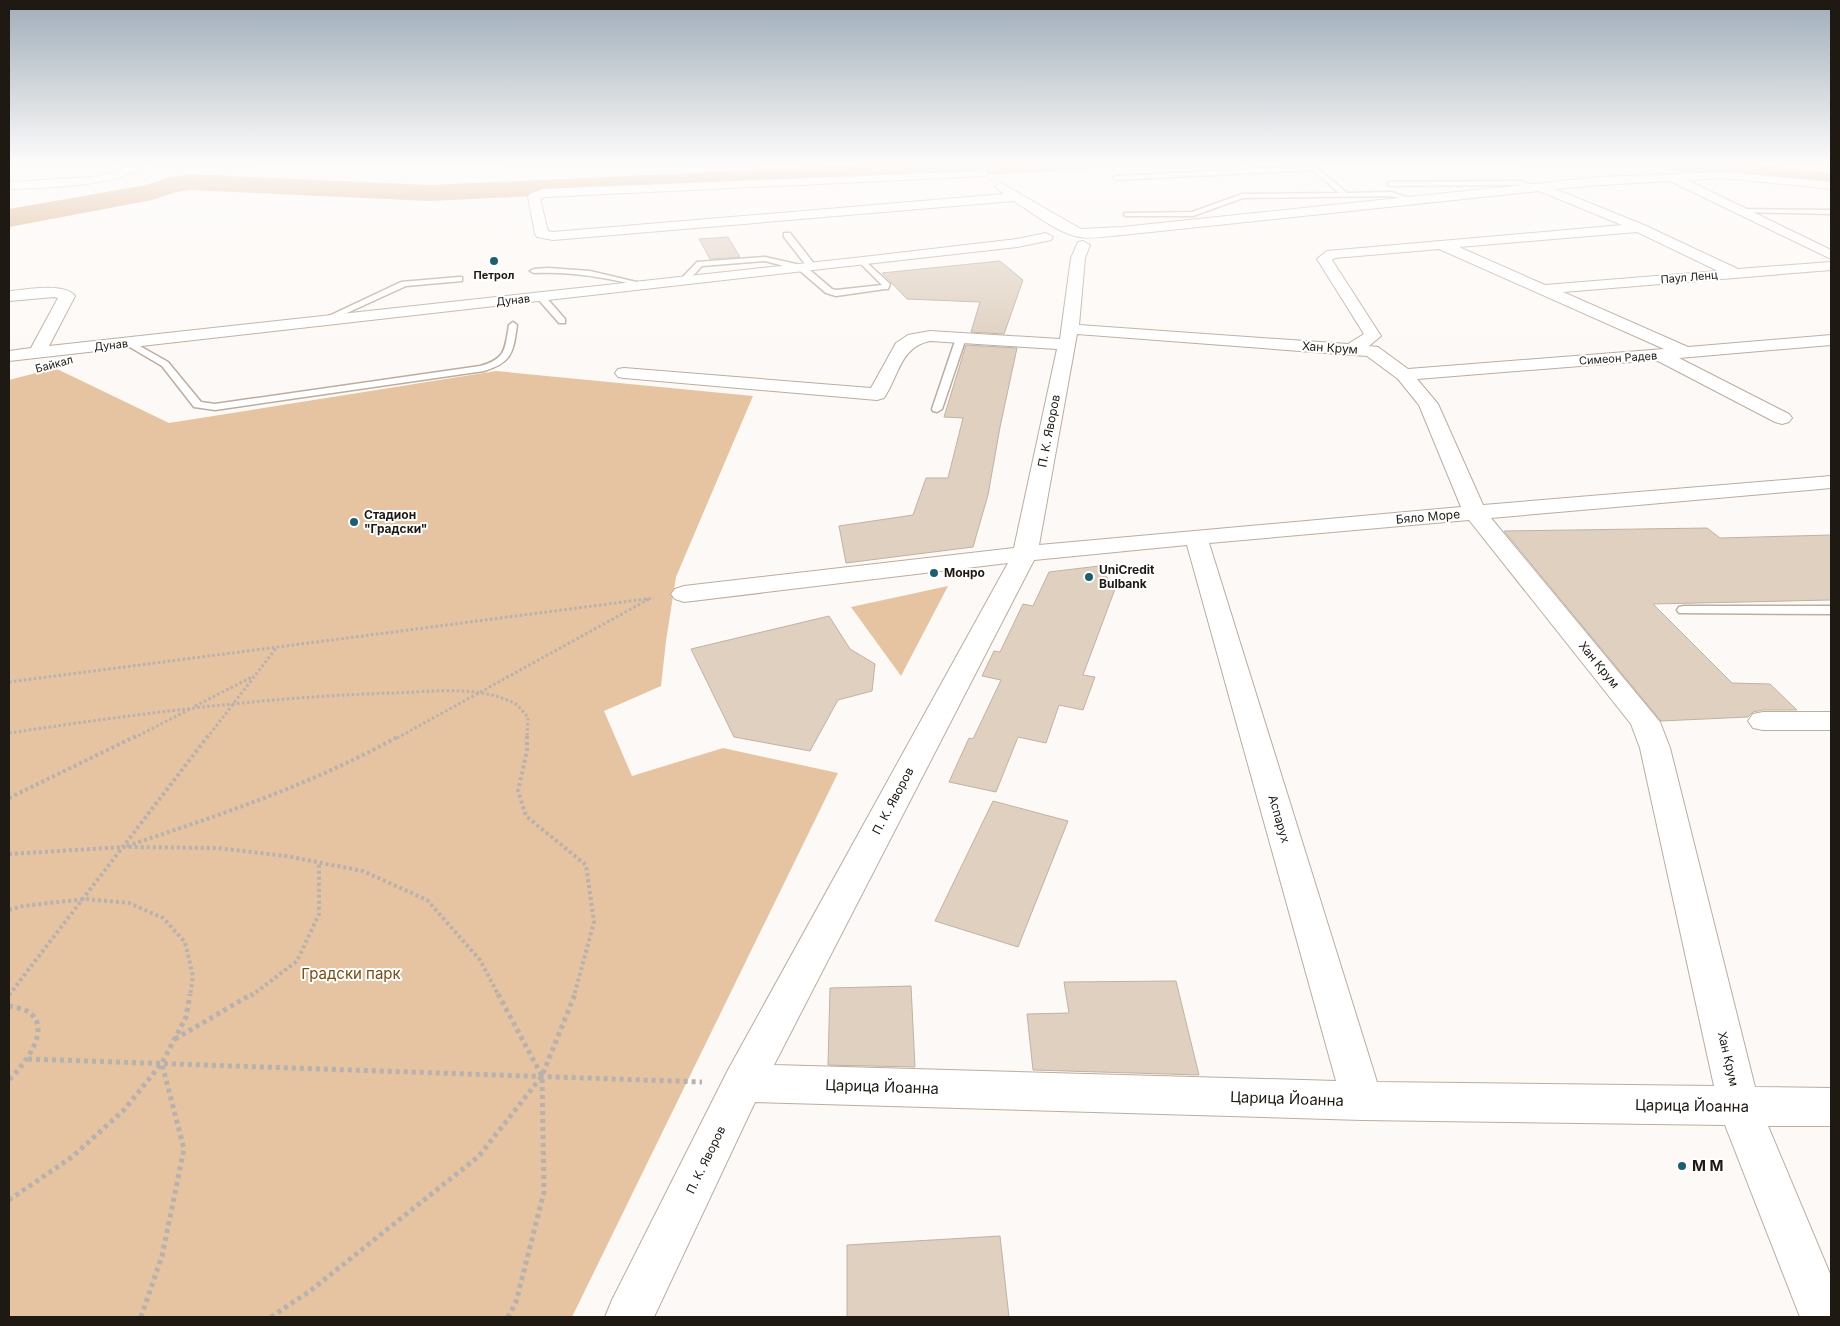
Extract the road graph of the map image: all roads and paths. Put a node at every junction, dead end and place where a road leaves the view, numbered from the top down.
1 (540, 224) edge
2 (697, 224) edge
3 (1054, 224) edge
4 (1054, 224) edge
5 (1193, 224) edge
6 (1629, 224) edge
7 (1767, 224) edge
8 (1639, 228) junction
9 (787, 235) dead end
10 (1069, 241) junction
11 (1440, 244) junction
12 (1831, 255) edge
13 (863, 261) junction
14 (1831, 266) edge
15 (807, 267) junction
16 (534, 271) dead end
17 (1735, 273) junction
18 (460, 279) dead end
19 (645, 285) junction
20 (1547, 289) junction
21 (9, 296) edge
22 (541, 297) junction
23 (562, 321) dead end
24 (320, 322) junction
25 (513, 325) dead end
26 (1068, 336) junction
27 (961, 338) junction
28 (1831, 340) edge
29 (128, 343) junction
30 (1350, 350) junction
31 (1688, 352) junction
32 (36, 353) junction
33 (1661, 355) junction
34 (9, 356) edge
35 (29, 370) dead end
36 (624, 373) dead end
37 (1404, 375) junction
38 (937, 409) dead end
39 (1782, 418) dead end
40 (1831, 482) edge
41 (1475, 513) junction
42 (1196, 537) junction
43 (1025, 554) junction
44 (684, 594) joint
45 (650, 598) junction
46 (1684, 610) dead end
47 (1831, 610) edge
48 (278, 647) junction
49 (257, 674) junction
50 (9, 682) edge
51 (479, 693) junction
52 (234, 703) junction
53 (193, 707) junction
54 (1763, 720) dead end
55 (1831, 721) edge
56 (9, 734) edge
57 (9, 798) edge
58 (124, 847) junction
59 (9, 854) edge
60 (319, 862) junction
61 (85, 899) junction
62 (9, 910) edge
63 (9, 995) edge
64 (9, 1006) edge
65 (174, 1040) junction
66 (28, 1059) junction
67 (162, 1063) junction
68 (542, 1076) junction
69 (9, 1080) edge
70 (743, 1083) junction
71 (1362, 1101) junction
72 (1739, 1106) junction
73 (1831, 1107) edge
74 (9, 1200) edge
75 (141, 1317) edge
76 (271, 1317) edge
77 (508, 1317) edge
78 (629, 1317) edge
79 (1824, 1317) edge

1 - 2 street
3 - 10 street
4 - 10 street
5 - 10 street, Дунав
6 - 8 street
7 - 12 street
8 - 11 street
8 - 17 street
9 - 15 lane
10 - 13 street, Дунав
10 - 26 street, П. К. Яворов
11 - 20 street
11 - 30 street
13 - 15 street, Дунав
13 - 15 lane
14 - 17 street, Паул Ленц
15 - 19 street, Дунав
16 - 19 lane
17 - 20 street, Паул Ленц
18 - 24 lane
19 - 22 street, Дунав
20 - 31 street
21 - 32 street
22 - 23 lane
22 - 24 street, Дунав
24 - 29 street, Дунав
25 - 29 lane
26 - 27 street, Хан Крум
26 - 30 street, Хан Крум
26 - 43 street, П. К. Яворов
27 - 36 street, Хан Крум
27 - 38 lane
28 - 31 street, Симеон Радев
29 - 32 street, Дунав
29 - 35 street, Байкал
30 - 37 street, Хан Крум
31 - 33 street, Симеон Радев
32 - 34 street, Дунав
33 - 37 street, Симеон Радев
33 - 39 street
37 - 41 street, Хан Крум
40 - 41 street, Бяло Море
41 - 42 street, Бяло Море
41 - 72 street, Хан Крум
42 - 43 street, Бяло Море
42 - 71 street, Аспарух
43 - 44 street, Бяло Море
43 - 70 street, П. К. Яворов
44 - 45 path
45 - 48 path
45 - 51 path
46 - 47 lane
48 - 49 path
48 - 50 path
49 - 52 path
49 - 53 path
51 - 52 path
51 - 58 path
51 - 68 path
52 - 53 path
52 - 58 path
53 - 56 path
53 - 57 path
54 - 55 street
58 - 59 path
58 - 60 path
58 - 61 path
60 - 65 path
60 - 68 path
61 - 62 path
61 - 63 path
61 - 65 path
64 - 66 path
65 - 67 path
66 - 67 path
66 - 69 path
67 - 68 path
67 - 74 path
67 - 75 path
68 - 70 path
68 - 76 path
68 - 77 path
70 - 71 street, Царица Йоанна
70 - 78 street, П. К. Яворов
71 - 72 street, Царица Йоанна
72 - 73 street, Царица Йоанна
72 - 79 street, Хан Крум

